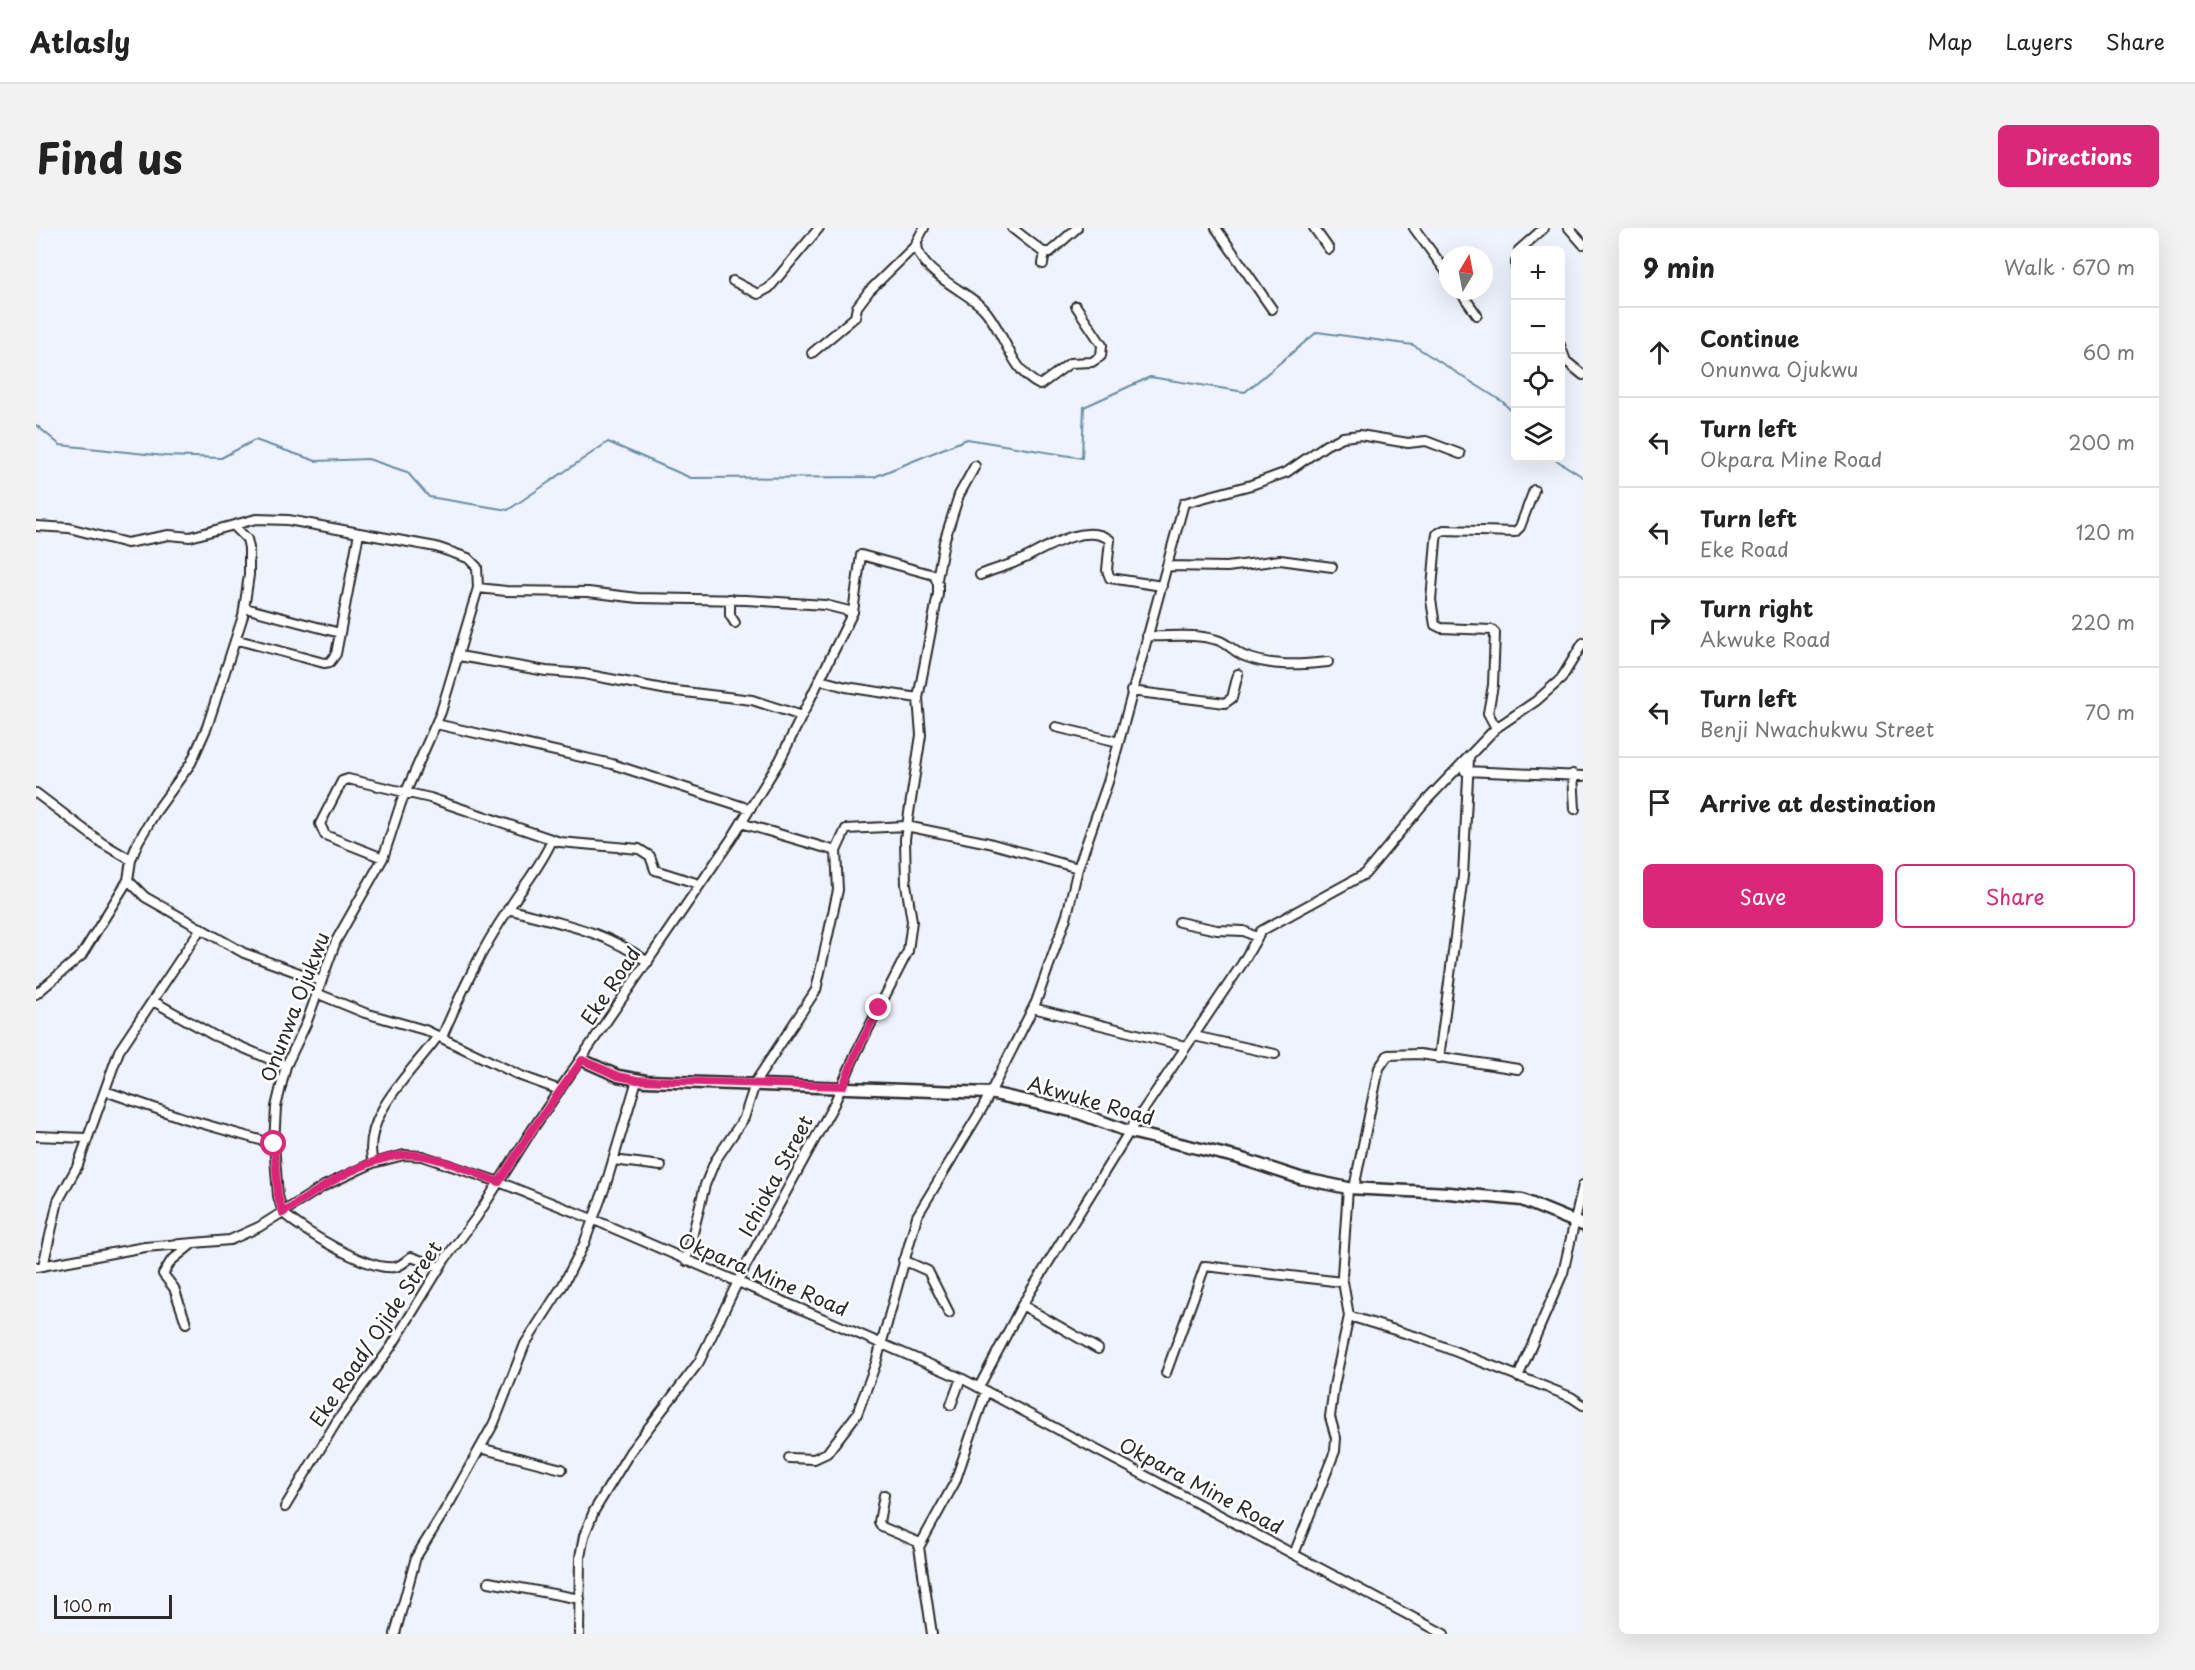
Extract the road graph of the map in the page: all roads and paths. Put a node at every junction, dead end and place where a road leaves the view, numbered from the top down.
1 (819, 228) edge
2 (924, 228) edge
3 (1012, 228) edge
4 (1077, 228) edge
5 (1216, 228) edge
6 (1314, 228) edge
7 (1414, 228) edge
8 (1544, 228) edge
9 (1569, 228) edge
10 (916, 244) junction
11 (1583, 244) edge
12 (1524, 246) edge
13 (1329, 249) dead end
14 (1045, 252) junction
15 (1439, 262) edge
16 (1043, 264) dead end
17 (733, 280) dead end
18 (1467, 300) edge
19 (1076, 306) dead end
20 (1272, 309) dead end
21 (1478, 315) dead end
22 (812, 353) dead end
23 (1563, 354) edge
24 (1583, 375) edge
25 (1460, 454) dead end
26 (975, 466) dead end
27 (1534, 490) dead end
28 (36, 526) edge
29 (234, 526) junction
30 (358, 533) junction
31 (1167, 566) junction
32 (1332, 567) dead end
33 (980, 574) dead end
34 (937, 579) junction
35 (1162, 586) junction
36 (478, 588) junction
37 (730, 599) junction
38 (245, 608) junction
39 (853, 612) junction
40 (735, 623) dead end
41 (340, 633) junction
42 (1147, 636) junction
43 (238, 640) junction
44 (1583, 643) edge
45 (459, 656) junction
46 (1328, 662) dead end
47 (1238, 674) dead end
48 (820, 680) junction
49 (1131, 691) junction
50 (918, 698) junction
51 (802, 716) junction
52 (436, 724) junction
53 (1056, 727) dead end
54 (1496, 728) junction
55 (1119, 742) junction
56 (1469, 758) junction
57 (1458, 769) junction
58 (1470, 772) junction
59 (1573, 774) junction
60 (1583, 776) edge
61 (36, 793) edge
62 (405, 793) junction
63 (750, 809) junction
64 (1575, 809) dead end
65 (741, 823) junction
66 (906, 826) junction
67 (552, 840) junction
68 (837, 851) junction
69 (383, 858) junction
70 (131, 860) junction
71 (1078, 868) junction
72 (128, 880) junction
73 (699, 884) junction
74 (508, 909) junction
75 (1179, 922) dead end
76 (201, 928) junction
77 (1256, 937) junction
78 (648, 962) junction
79 (321, 981) junction
80 (316, 993) junction
81 (36, 994) edge
82 (153, 1001) junction
83 (1033, 1008) junction
84 (1194, 1036) junction
85 (440, 1037) junction
86 (1185, 1046) junction
87 (1275, 1054) dead end
88 (1439, 1058) junction
89 (582, 1060) junction
90 (286, 1066) junction
91 (1518, 1069) dead end
92 (637, 1080) junction
93 (754, 1084) junction
94 (843, 1086) junction
95 (560, 1089) junction
96 (105, 1091) junction
97 (990, 1093) junction
98 (1130, 1132) junction
99 (36, 1136) edge
100 (86, 1138) junction
101 (274, 1144) junction
102 (613, 1160) junction
103 (373, 1162) junction
104 (661, 1166) dead end
105 (499, 1182) junction
106 (1583, 1185) edge
107 (1351, 1188) junction
108 (283, 1213) junction
109 (592, 1219) junction
110 (1578, 1223) edge
111 (192, 1244) junction
112 (903, 1260) junction
113 (686, 1261) junction
114 (40, 1266) edge
115 (441, 1267) junction
116 (738, 1281) junction
117 (1342, 1282) junction
118 (1022, 1305) junction
119 (949, 1313) dead end
120 (1349, 1316) junction
121 (186, 1323) dead end
122 (881, 1343) junction
123 (1098, 1349) dead end
124 (1166, 1372) dead end
125 (1518, 1377) junction
126 (961, 1378) junction
127 (982, 1389) junction
128 (951, 1405) dead end
129 (1583, 1405) edge
130 (480, 1448) junction
131 (789, 1458) dead end
132 (562, 1469) dead end
133 (884, 1495) dead end
134 (285, 1507) dead end
135 (920, 1543) junction
136 (1294, 1554) junction
137 (489, 1582) dead end
138 (580, 1599) junction
139 (395, 1634) edge
140 (579, 1634) edge
141 (932, 1634) edge
142 (1444, 1634) edge

1 - 17 street
2 - 10 street
3 - 14 street
4 - 14 street
5 - 20 street
6 - 13 street
7 - 15 street
8 - 12 street
9 - 11 street
10 - 19 street
10 - 22 street
14 - 16 street
18 - 21 street
23 - 24 street
25 - 31 street
26 - 34 street, Ichioka Street
27 - 54 street
28 - 29 street
29 - 30 street
29 - 38 street
30 - 36 street
30 - 41 street
31 - 32 street
31 - 35 street
33 - 35 street
34 - 39 street, Eke Road
34 - 50 street, Ichioka Street
35 - 42 street
36 - 37 street
36 - 45 street, Onunwa Ojukwu
37 - 39 street
37 - 40 street
38 - 41 street
38 - 43 street
39 - 48 street, Eke Road
41 - 43 street
42 - 46 street
42 - 49 street
43 - 70 street
44 - 54 street
45 - 51 street
45 - 52 street, Onunwa Ojukwu
47 - 49 street
48 - 50 street
48 - 51 street, Eke Road
49 - 55 street
50 - 66 street, Ichioka Street
51 - 63 street, Eke Road
52 - 62 street, Onunwa Ojukwu
52 - 63 street
53 - 55 street
54 - 56 street
55 - 71 street
56 - 57 street
56 - 58 street
57 - 58 street
57 - 77 street
58 - 59 street
58 - 88 street
59 - 60 street
59 - 64 street
61 - 70 street
62 - 67 street
62 - 69 street, Onunwa Ojukwu
62 - 69 street
63 - 65 street, Eke Road
65 - 68 street
65 - 73 street, Eke Road
66 - 68 street
66 - 71 street
66 - 94 street, Ichioka Street
67 - 73 street
67 - 74 street
68 - 93 street
69 - 79 street, Onunwa Ojukwu
70 - 72 street
71 - 83 street
72 - 76 street
72 - 81 street
73 - 78 street, Eke Road
74 - 78 street
74 - 85 street
75 - 77 street
76 - 79 street
76 - 82 street
77 - 84 street
78 - 89 street, Eke Road
79 - 80 street, Onunwa Ojukwu
80 - 85 street
80 - 90 street, Onunwa Ojukwu
82 - 90 street
82 - 96 street
83 - 86 street
83 - 97 street
84 - 86 street
84 - 87 street
85 - 95 street
85 - 103 street
86 - 98 street
88 - 91 street
88 - 107 street
89 - 92 main road, Akwuke Road
89 - 95 street, Eke Road
90 - 101 street, Onunwa Ojukwu
92 - 93 main road, Akwuke Road
92 - 102 street
93 - 94 main road, Akwuke Road
93 - 113 street
94 - 97 main road, Akwuke Road
94 - 116 street, Ichioka Street
95 - 105 street, Eke Road
96 - 100 street
96 - 101 street
97 - 98 main road, Akwuke Road
97 - 112 street
98 - 107 main road, Akwuke Road
98 - 118 street
99 - 100 street
100 - 114 street
101 - 108 street, Onunwa Ojukwu
102 - 104 street
102 - 109 street
103 - 105 street, Okpara Mine Road
103 - 108 street, Okpara Mine Road
105 - 109 street, Okpara Mine Road
105 - 115 street, Eke Road/ Ojide Street
106 - 110 street
107 - 110 main road, Akwuke Road
107 - 117 street
108 - 111 street, Okpara Mine Road
108 - 115 street
109 - 113 street, Okpara Mine Road
109 - 130 street
110 - 125 street
111 - 114 street, Okpara Mine Road
111 - 121 street
112 - 119 street
112 - 122 street
113 - 116 street, Okpara Mine Road
115 - 134 street, Eke Road/ Ojide Street
116 - 122 street, Okpara Mine Road
116 - 138 street, Ichioka Street
117 - 120 street
117 - 124 street
118 - 123 street
118 - 127 street
120 - 125 street
120 - 136 street
122 - 126 street, Okpara Mine Road
122 - 131 street
125 - 129 street
126 - 127 street, Okpara Mine Road
126 - 128 street
127 - 135 street
127 - 136 street, Okpara Mine Road
130 - 132 street
130 - 139 street
133 - 135 street
135 - 141 street
136 - 142 street, Okpara Mine Road
137 - 138 street
138 - 140 street, Ichioka Street

